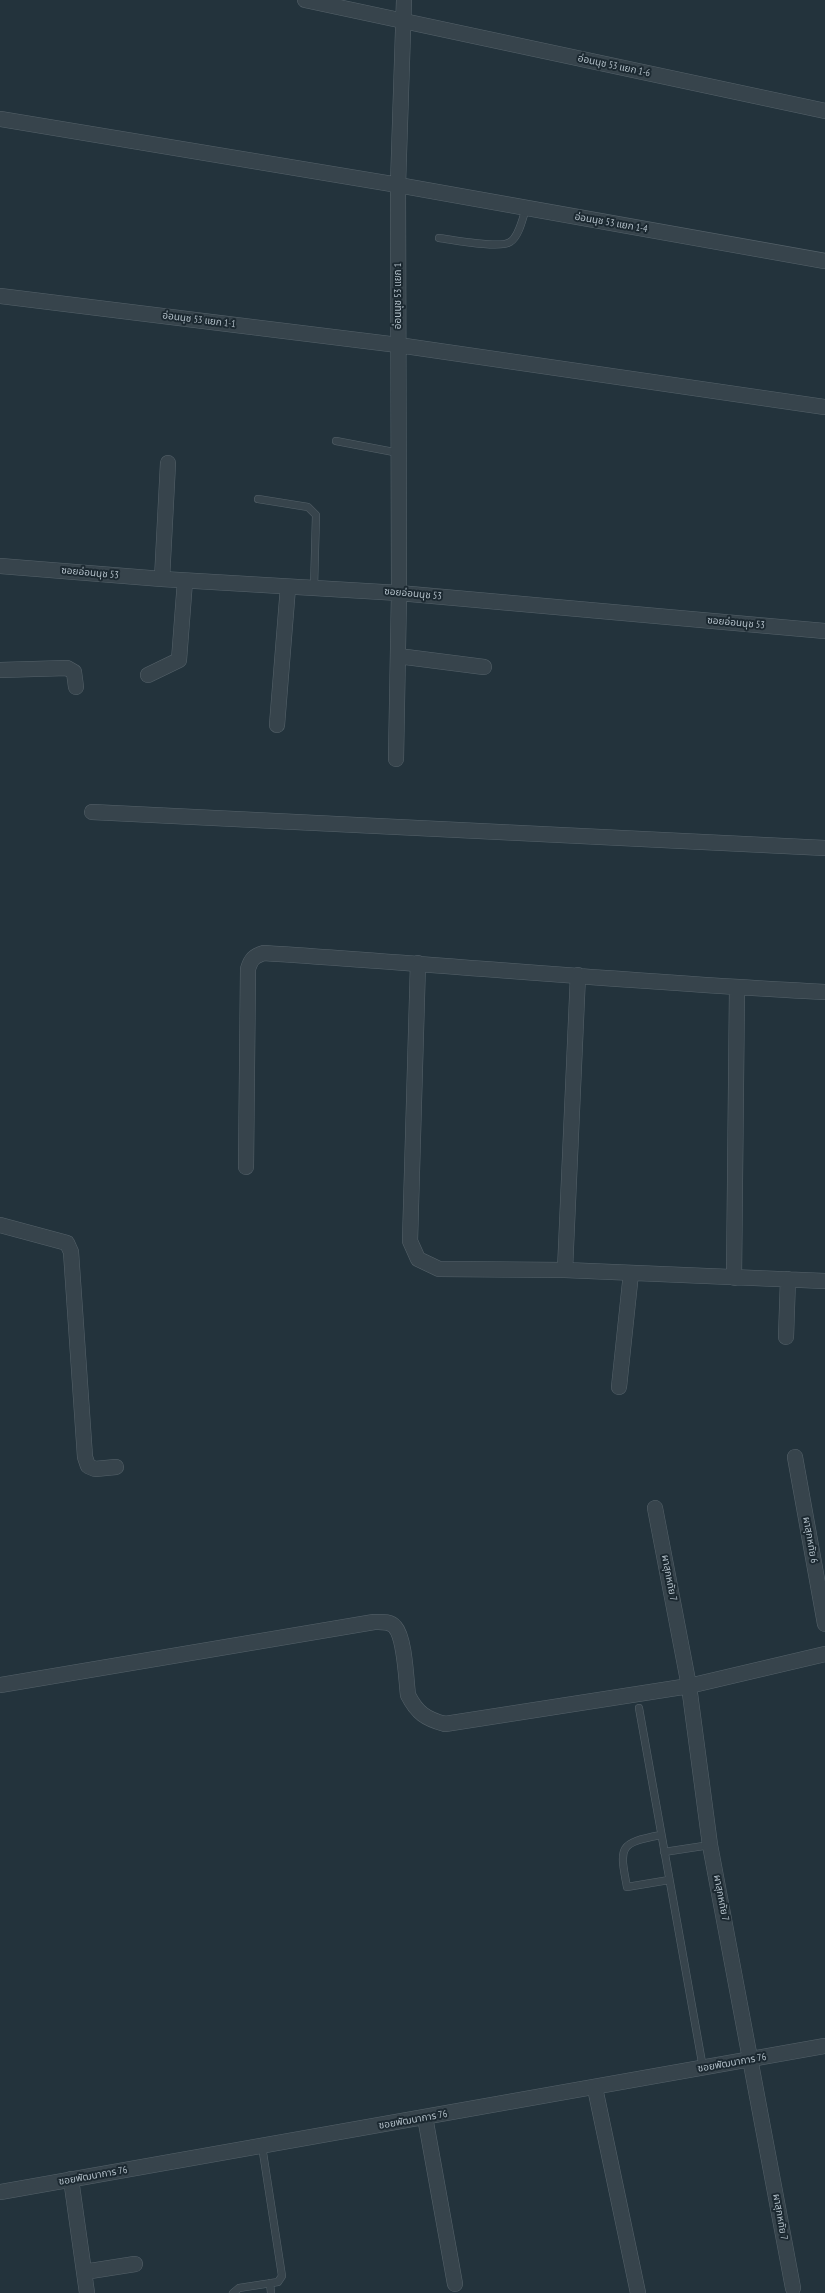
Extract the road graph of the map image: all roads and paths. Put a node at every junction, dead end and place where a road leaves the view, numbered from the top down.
1 (304, 0) edge
2 (404, 0) edge
3 (404, 20) junction
4 (825, 111) edge
5 (0, 119) edge
6 (398, 186) junction
7 (526, 208) junction
8 (439, 238) dead end
9 (825, 261) edge
10 (0, 296) edge
11 (398, 345) junction
12 (825, 407) edge
13 (336, 441) dead end
14 (398, 454) junction
15 (168, 463) dead end
16 (258, 499) dead end
17 (0, 566) edge
18 (162, 579) junction
19 (185, 580) junction
20 (288, 587) junction
21 (314, 588) junction
22 (399, 593) junction
23 (825, 631) edge
24 (398, 656) junction
25 (484, 666) dead end
26 (0, 670) edge
27 (148, 675) dead end
28 (76, 687) dead end
29 (277, 725) dead end
30 (396, 759) dead end
31 (92, 812) dead end
32 (825, 848) edge
33 (418, 963) junction
34 (578, 975) junction
35 (737, 988) junction
36 (825, 992) edge
37 (246, 1167) dead end
38 (0, 1225) edge
39 (565, 1270) junction
40 (631, 1273) junction
41 (734, 1278) junction
42 (788, 1279) junction
43 (825, 1281) edge
44 (786, 1337) dead end
45 (619, 1387) dead end
46 (795, 1457) dead end
47 (116, 1467) dead end
48 (655, 1508) dead end
49 (825, 1624) edge
50 (825, 1654) edge
51 (0, 1685) edge
52 (689, 1686) junction
53 (639, 1708) dead end
54 (661, 1835) junction
55 (710, 1845) junction
56 (664, 1852) junction
57 (670, 1880) junction
58 (825, 2046) edge
59 (751, 2059) junction
60 (703, 2068) junction
61 (595, 2088) junction
62 (425, 2118) junction
63 (262, 2146) junction
64 (71, 2179) junction
65 (0, 2192) edge
66 (135, 2264) dead end
67 (84, 2272) junction
68 (270, 2283) junction
69 (455, 2284) dead end
70 (793, 2288) dead end
71 (87, 2293) edge
72 (233, 2293) edge
73 (271, 2293) edge
74 (638, 2293) edge

1 - 3 street, อ่อนนุช 53 แยก 1-6
2 - 3 street, อ่อนนุช 53 แยก 1
3 - 4 street, อ่อนนุช 53 แยก 1-6
3 - 6 street, อ่อนนุช 53 แยก 1
5 - 6 street, อ่อนนุช 53 แยก 1-4
6 - 7 street, อ่อนนุช 53 แยก 1-4
6 - 11 street, อ่อนนุช 53 แยก 1
7 - 8 lane
7 - 9 street, อ่อนนุช 53 แยก 1-4
10 - 11 street, อ่อนนุช 53 แยก 1-1
11 - 12 street, อ่อนนุช 53 แยก 1-1
11 - 14 street, อ่อนนุช 53 แยก 1
13 - 14 lane
14 - 22 street, อ่อนนุช 53 แยก 1
15 - 18 street
16 - 21 lane
17 - 18 street, ซอยอ่อนนุช 53
18 - 19 street, ซอยอ่อนนุช 53
19 - 20 street, ซอยอ่อนนุช 53
19 - 27 street
20 - 21 street, ซอยอ่อนนุช 53
20 - 29 street
21 - 22 street, ซอยอ่อนนุช 53
22 - 23 street, ซอยอ่อนนุช 53
22 - 24 street, อ่อนนุช 53 แยก 1
24 - 25 street
24 - 30 street, อ่อนนุช 53 แยก 1
26 - 28 street
31 - 32 street
33 - 34 street
33 - 37 street
33 - 39 street
34 - 35 street
34 - 39 street
35 - 36 street
35 - 41 street
38 - 47 street
39 - 40 street
40 - 41 street
40 - 45 street
41 - 42 street
42 - 43 street
42 - 44 street
46 - 49 street, ผาสุกหทัย 6
48 - 52 street, ผาสุกหทัย 7
50 - 52 street
51 - 52 street
52 - 55 street, ผาสุกหทัย 7
53 - 54 lane
54 - 56 lane
54 - 57 lane
55 - 56 lane
55 - 59 street, ผาสุกหทัย 7
56 - 57 lane
57 - 60 lane
58 - 59 street, ซอยพัฒนาการ 76
59 - 60 street, ซอยพัฒนาการ 76
59 - 70 street, ผาสุกหทัย 7
60 - 61 street, ซอยพัฒนาการ 76
61 - 62 street, ซอยพัฒนาการ 76
61 - 74 street
62 - 63 street, ซอยพัฒนาการ 76
62 - 69 street
63 - 64 street, ซอยพัฒนาการ 76
63 - 68 lane
64 - 65 street, ซอยพัฒนาการ 76
64 - 67 street
66 - 67 street
67 - 71 street
68 - 72 lane
68 - 73 lane

